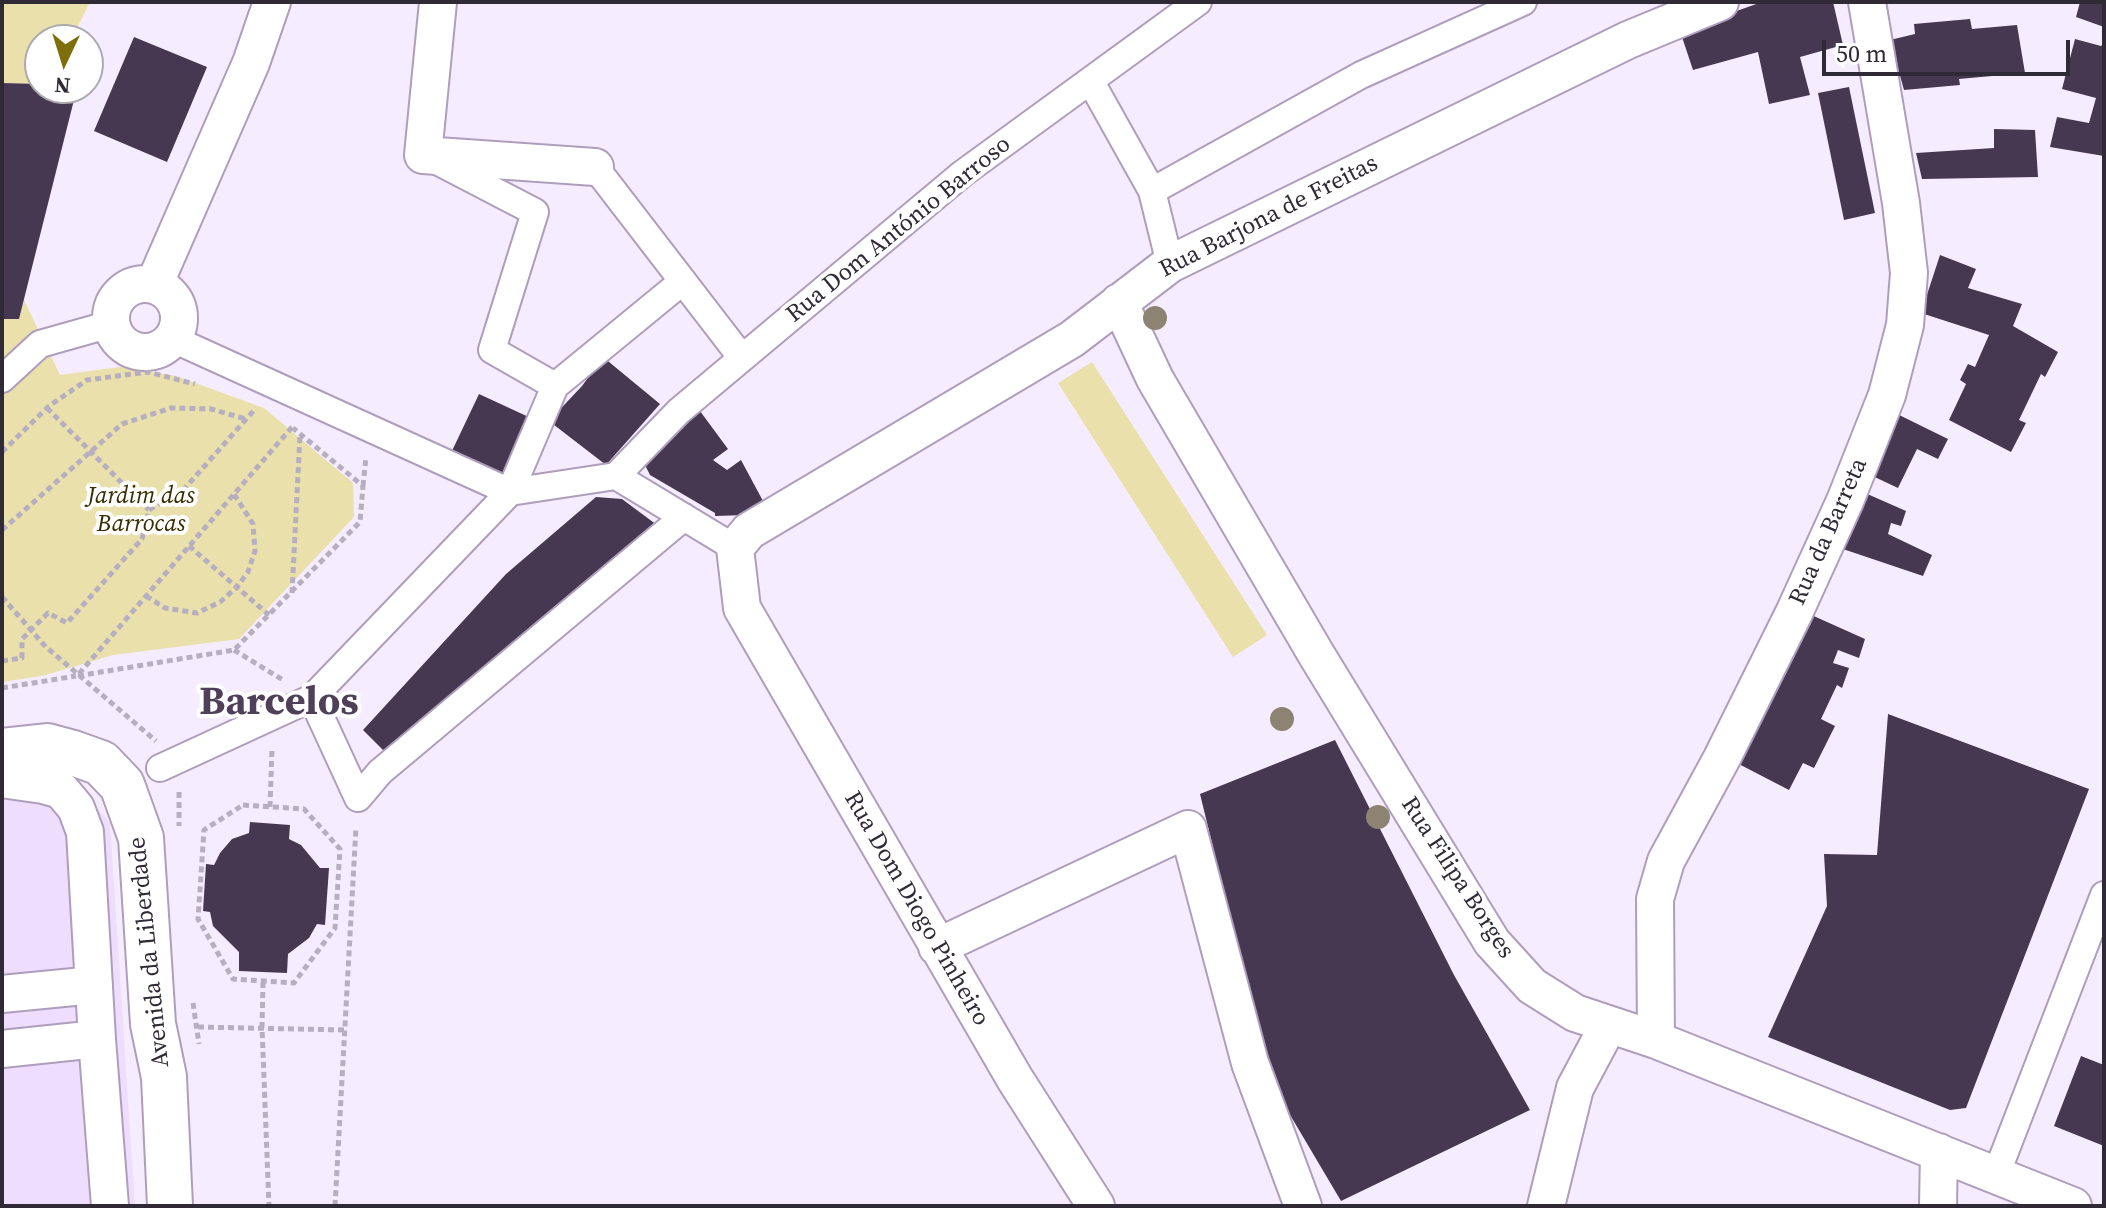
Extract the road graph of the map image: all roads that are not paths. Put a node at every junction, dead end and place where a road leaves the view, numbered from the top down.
1 (272, 2) edge
2 (438, 2) edge
3 (1198, 2) edge
4 (1523, 2) edge
5 (1720, 2) edge
6 (1867, 2) edge
7 (1091, 82) junction
8 (425, 155) junction
9 (595, 167) joint
10 (1152, 191) junction
11 (1170, 264) junction
12 (683, 281) junction
13 (154, 285) junction
14 (1119, 302) junction
15 (111, 324) junction
16 (173, 339) junction
17 (742, 358) junction
18 (2, 379) edge
19 (555, 386) junction
20 (616, 476) junction
21 (510, 492) junction
22 (684, 517) junction
23 (735, 548) junction
24 (312, 698) junction
25 (2, 751) edge
26 (160, 768) dead end
27 (2, 779) edge
28 (2104, 895) edge
29 (937, 947) junction
30 (94, 985) junction
31 (2, 994) edge
32 (1608, 1026) junction
33 (97, 1039) junction
34 (1656, 1040) junction
35 (2, 1049) edge
36 (1939, 1152) junction
37 (1996, 1175) junction
38 (110, 1206) edge
39 (170, 1206) edge
40 (1096, 1206) edge
41 (1303, 1206) edge
42 (1546, 1206) edge
43 (1938, 1206) edge
44 (2073, 1206) edge

1 - 13 street
2 - 8 street
3 - 7 street, Rua Dom António Barroso
4 - 10 street
5 - 11 street, Rua Barjona de Freitas
6 - 34 street, Rua da Barreta
7 - 10 street
7 - 17 street, Rua Dom António Barroso
8 - 9 street
8 - 19 street
9 - 12 street
10 - 11 street
11 - 14 street, Rua Barjona de Freitas
12 - 17 street
12 - 19 street
13 - 15 street
13 - 16 street
14 - 23 street, Rua Barjona de Freitas
14 - 32 street, Rua Filipa Borges
15 - 16 street
15 - 18 street
16 - 21 street
17 - 20 street, Rua Dom António Barroso
19 - 21 street
20 - 21 street
20 - 22 street
21 - 24 street
22 - 23 street
22 - 24 street
23 - 29 street, Rua Dom Diogo Pinheiro
24 - 26 street
25 - 39 main road, Avenida da Liberdade
27 - 30 street
28 - 37 street
29 - 40 street, Rua Dom Diogo Pinheiro
29 - 41 street
30 - 31 street
30 - 33 street
32 - 34 street, Rua Filipa Borges
32 - 42 street
33 - 35 street
33 - 38 street
34 - 36 street, Rua Filipa Borges
36 - 37 street, Rua Filipa Borges
36 - 43 street
37 - 44 street, Rua Filipa Borges

